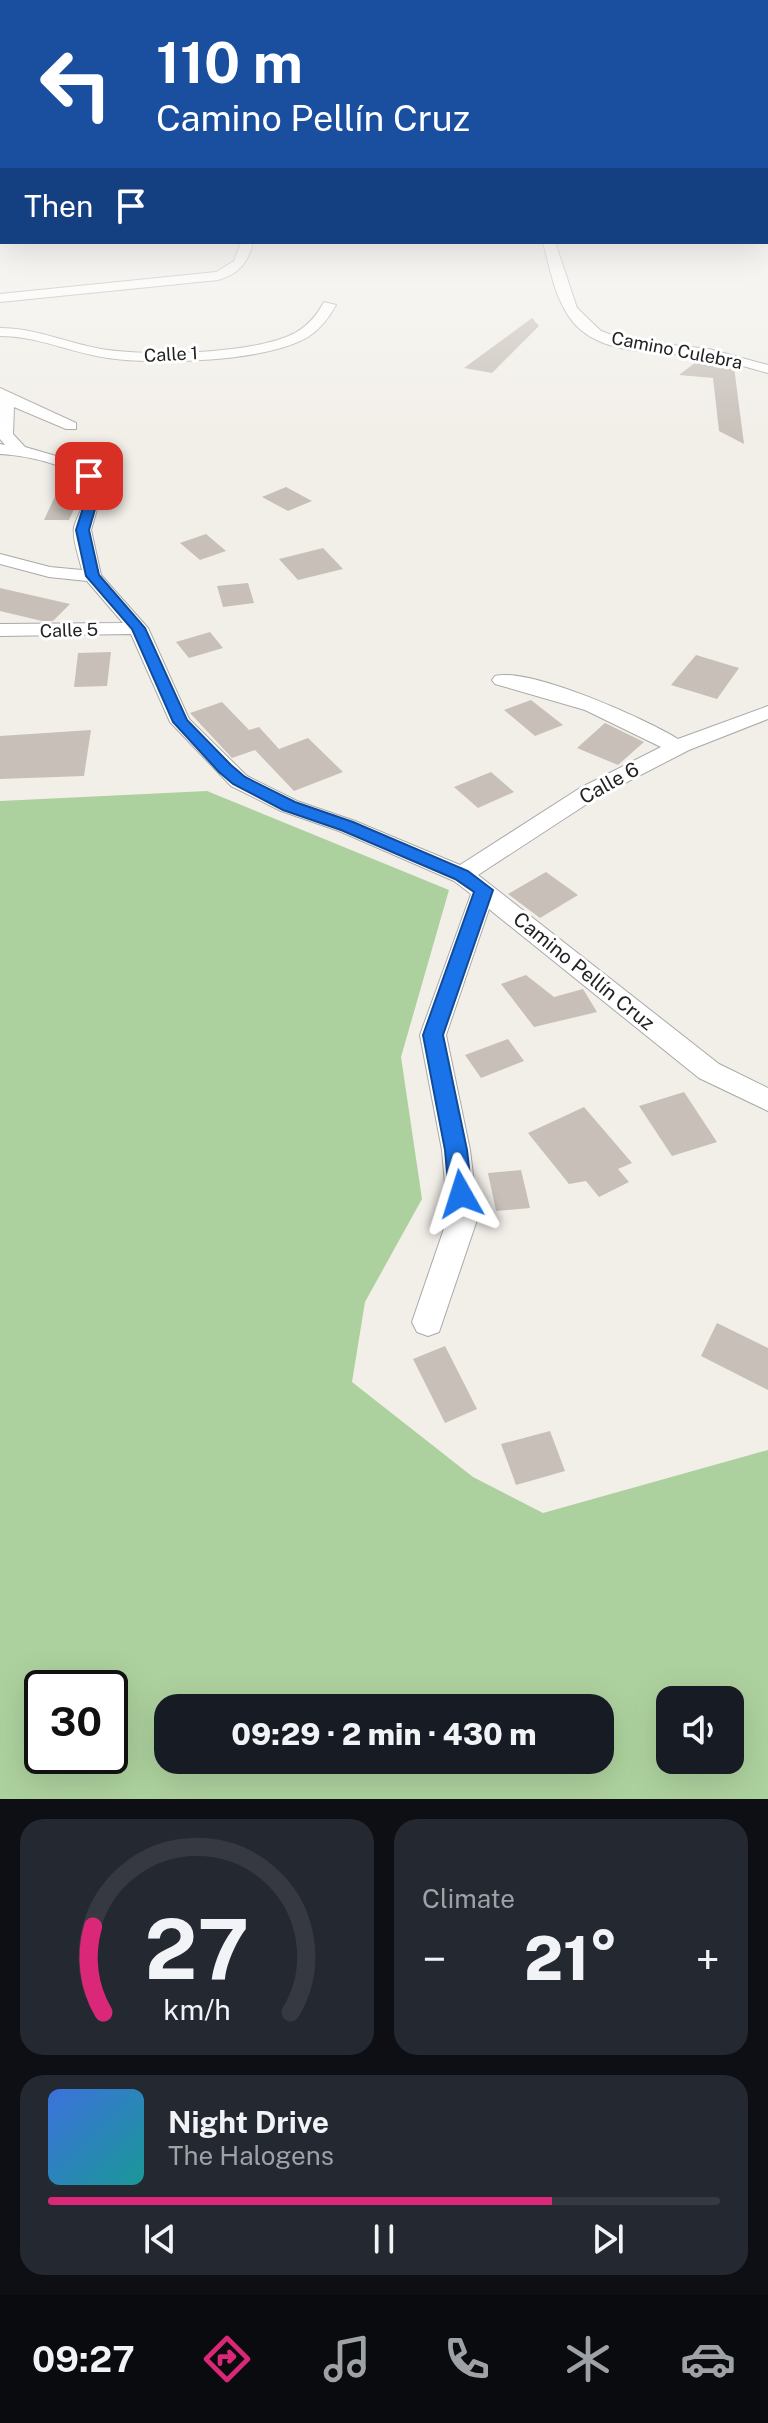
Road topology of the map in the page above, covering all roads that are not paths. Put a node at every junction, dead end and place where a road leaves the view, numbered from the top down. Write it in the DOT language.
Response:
graph roads {
  1 [pos="218,276"];
  2 [pos="559,276"];
  3 [pos="0,298"];
  4 [pos="329,305"];
  5 [pos="0,332"];
  6 [pos="768,369"];
  7 [pos="4,395"];
  8 [pos="71,426"];
  9 [pos="9,450"];
  10 [pos="0,559"];
  11 [pos="92,576"];
  12 [pos="138,628"];
  13 [pos="0,630"];
  14 [pos="502,680"];
  15 [pos="768,712"];
  16 [pos="676,747"];
  17 [pos="473,883"];
  18 [pos="768,1100"];
  19 [pos="428,1322"];
  1 -- 3 [label="street"];
  2 -- 6 [label="street, Camino Culebra"];
  4 -- 5 [label="street, Calle 1"];
  7 -- 8 [label="street"];
  7 -- 9 [label="street, Camino Pellín Cruz"];
  9 -- 11 [label="street, Camino Pellín Cruz"];
  10 -- 11 [label="street"];
  11 -- 12 [label="street, Camino Pellín Cruz"];
  12 -- 13 [label="street, Calle 5"];
  12 -- 17 [label="street, Camino Pellín Cruz"];
  14 -- 16 [label="street"];
  15 -- 16 [label="street, Calle 6"];
  16 -- 17 [label="street, Calle 6"];
  17 -- 18 [label="street, Camino Pellín Cruz"];
  17 -- 19 [label="street"];
}
